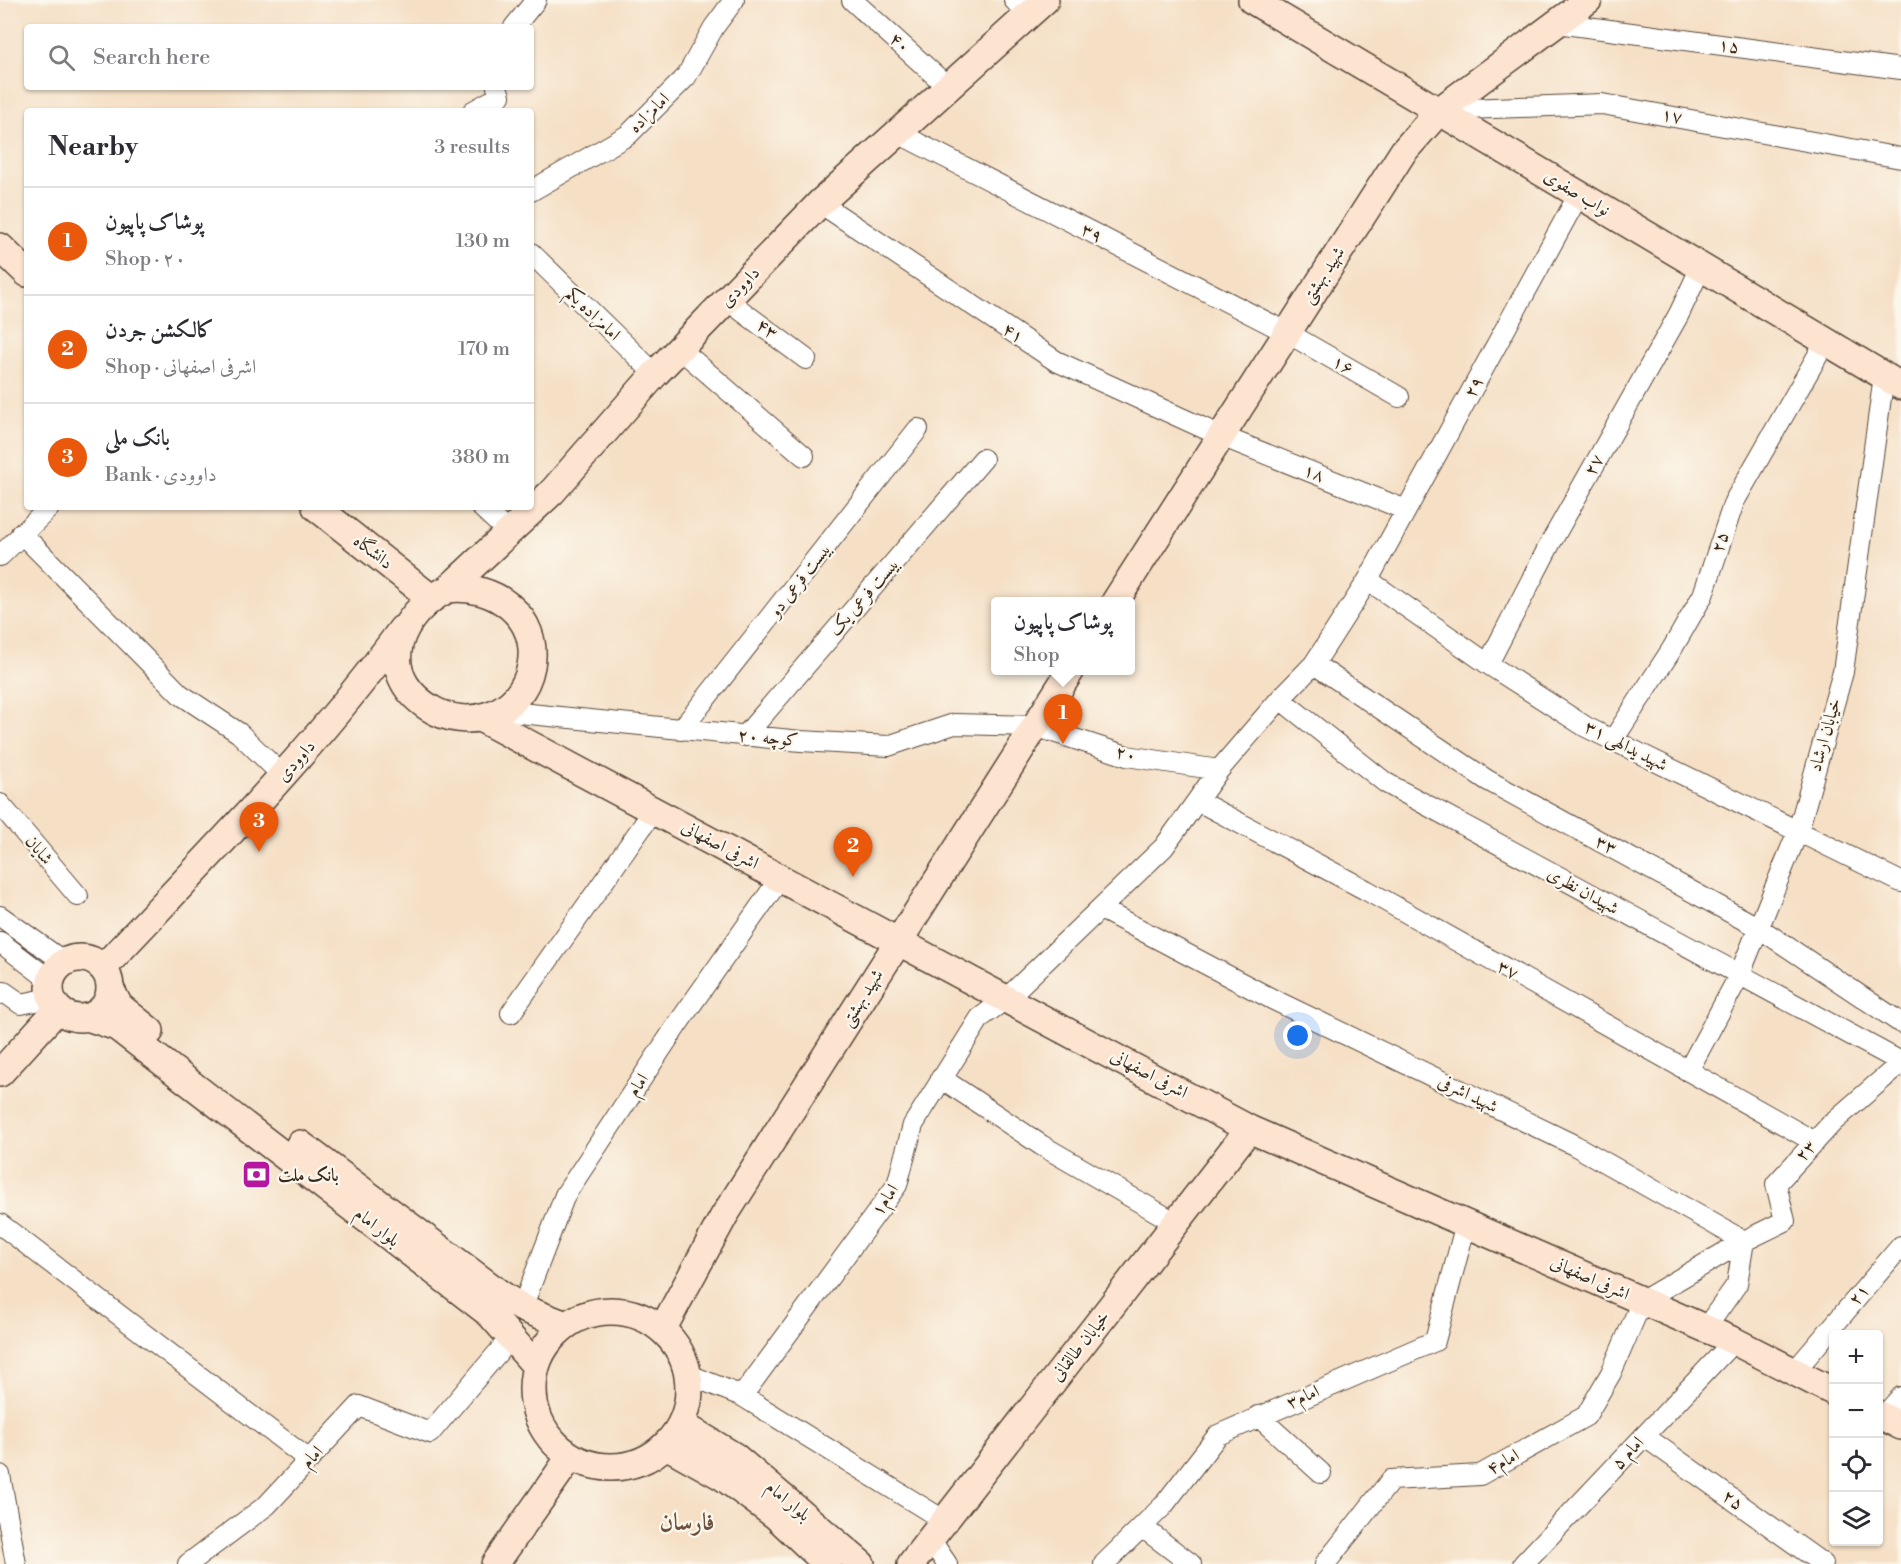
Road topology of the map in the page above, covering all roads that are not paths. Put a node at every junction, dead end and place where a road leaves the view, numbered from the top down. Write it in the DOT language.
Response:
graph roads {
  1 [pos="536,0"];
  2 [pos="734,0"];
  3 [pos="852,0"];
  4 [pos="1588,0"];
  5 [pos="1264,2"];
  6 [pos="1029,5"];
  7 [pos="1557,23"];
  8 [pos="516,24"];
  9 [pos="1901,69"];
  10 [pos="948,87"];
  11 [pos="498,90"];
  12 [pos="478,108"];
  13 [pos="1440,110"];
  14 [pos="898,133"];
  15 [pos="1901,158"];
  16 [pos="534,189"];
  17 [pos="1579,194"];
  18 [pos="820,203"];
  19 [pos="0,247"];
  20 [pos="534,256"];
  21 [pos="1701,267"];
  22 [pos="24,270"];
  23 [pos="727,300"];
  24 [pos="1286,332"];
  25 [pos="1826,341"];
  26 [pos="680,349"];
  27 [pos="806,359"];
  28 [pos="655,374"];
  29 [pos="1893,381"];
  30 [pos="1400,397"];
  31 [pos="918,429"];
  32 [pos="1221,436"];
  33 [pos="804,456"];
  34 [pos="984,459"];
  35 [pos="534,509"];
  36 [pos="47,510"];
  37 [pos="320,510"];
  38 [pos="484,510"];
  39 [pos="533,510"];
  40 [pos="1406,510"];
  41 [pos="21,533"];
  42 [pos="509,533"];
  43 [pos="0,556"];
  44 [pos="1368,580"];
  45 [pos="440,593"];
  46 [pos="1118,597"];
  47 [pos="405,624"];
  48 [pos="1314,664"];
  49 [pos="1488,664"];
  50 [pos="1068,675"];
  51 [pos="1280,699"];
  52 [pos="491,715"];
  53 [pos="1035,726"];
  54 [pos="681,730"];
  55 [pos="745,736"];
  56 [pos="1612,740"];
  57 [pos="1219,770"];
  58 [pos="283,776"];
  59 [pos="1198,801"];
  60 [pos="0,804"];
  61 [pos="654,810"];
  62 [pos="1798,831"];
  63 [pos="781,877"];
  64 [pos="1901,882"];
  65 [pos="78,896"];
  66 [pos="1101,909"];
  67 [pos="0,916"];
  68 [pos="1759,928"];
  69 [pos="899,940"];
  70 [pos="0,942"];
  71 [pos="1739,976"];
  72 [pos="107,979"];
  73 [pos="56,987"];
  74 [pos="0,994"];
  75 [pos="1007,998"];
  76 [pos="512,1013"];
  77 [pos="90,1018"];
  78 [pos="1901,1023"];
  79 [pos="1901,1062"];
  80 [pos="1688,1071"];
  81 [pos="0,1073"];
  82 [pos="941,1078"];
  83 [pos="1249,1129"];
  84 [pos="1815,1142"];
  85 [pos="1176,1223"];
  86 [pos="0,1224"];
  87 [pos="1466,1224"];
  88 [pos="1744,1241"];
  89 [pos="1901,1246"];
  90 [pos="1642,1301"];
  91 [pos="522,1308"];
  92 [pos="566,1325"];
  93 [pos="1705,1329"];
  94 [pos="662,1330"];
  95 [pos="512,1336"];
  96 [pos="1734,1341"];
  97 [pos="536,1366"];
  98 [pos="1794,1372"];
  99 [pos="687,1374"];
  100 [pos="1829,1390"];
  101 [pos="742,1396"];
  102 [pos="1901,1397"];
  103 [pos="1258,1416"];
  104 [pos="1888,1419"];
  105 [pos="673,1434"];
  106 [pos="1644,1436"];
  107 [pos="571,1456"];
  108 [pos="309,1460"];
  109 [pos="1321,1473"];
  110 [pos="0,1475"];
  111 [pos="4,1520"];
  112 [pos="1142,1527"];
  113 [pos="937,1530"];
  114 [pos="16,1564"];
  115 [pos="188,1564"];
  116 [pos="495,1564"];
  117 [pos="827,1564"];
  118 [pos="861,1564"];
  119 [pos="911,1564"];
  120 [pos="947,1564"];
  121 [pos="1104,1564"];
  122 [pos="1191,1564"];
  123 [pos="1325,1564"];
  124 [pos="1523,1564"];
  125 [pos="1823,1564"];
  1 -- 8 [label="street"];
  2 -- 16 [label="street, امامزاده"];
  3 -- 10 [label="street, ۴۰"];
  4 -- 7 [label="main road, شهید بهشتی"];
  5 -- 13 [label="main road, نواب صفوی"];
  6 -- 10 [label="main road, داوودی"];
  7 -- 9 [label="street, ۱۵"];
  7 -- 13 [label="main road, شهید بهشتی"];
  10 -- 14 [label="main road, داوودی"];
  11 -- 12 [label="street"];
  13 -- 15 [label="street, ۱۷"];
  13 -- 17 [label="main road, نواب صفوی"];
  13 -- 24 [label="main road, شهید بهشتی"];
  14 -- 18 [label="main road, داوودی"];
  14 -- 24 [label="street, ۳۹"];
  17 -- 21 [label="main road, نواب صفوی"];
  17 -- 40 [label="street, ۲۹"];
  18 -- 23 [label="main road, داوودی"];
  18 -- 32 [label="street, ۴۱"];
  19 -- 22 [label="main road"];
  20 -- 28 [label="street, امامزاده یکم"];
  21 -- 25 [label="main road, نواب صفوی"];
  21 -- 49 [label="street, ۲۷"];
  23 -- 26 [label="main road, داوودی"];
  23 -- 27 [label="street, ۴۳"];
  24 -- 30 [label="street, ۱۶"];
  24 -- 32 [label="main road, شهید بهشتی"];
  25 -- 29 [label="main road, نواب صفوی"];
  25 -- 56 [label="street, ۲۵"];
  26 -- 28 [label="main road, داوودی"];
  26 -- 33 [label="street"];
  28 -- 35 [label="main road, داوودی"];
  29 -- 62 [label="street, خیابان ارشاد"];
  31 -- 54 [label="street, بیست فرعی دو"];
  32 -- 40 [label="street, ۱۸"];
  32 -- 46 [label="main road, شهید بهشتی"];
  34 -- 55 [label="street, بیست فرعی یک"];
  36 -- 41 [label="street"];
  37 -- 45 [label="main road, دانشگاه"];
  38 -- 42 [label="street"];
  39 -- 42 [label="main road, داوودی"];
  40 -- 44 [label="street, ۲۹"];
  41 -- 43 [label="street"];
  41 -- 58 [label="street"];
  42 -- 45 [label="main road, داوودی"];
  44 -- 48 [label="street, ۲۹"];
  44 -- 49 [label="street, ۳۱ شهید یدالهی"];
  45 -- 47 [label="main road"];
  45 -- 52 [label="main road"];
  47 -- 52 [label="main road"];
  47 -- 58 [label="main road, داوودی"];
  48 -- 51 [label="street, ۲۹"];
  48 -- 68 [label="street, ۳۳"];
  49 -- 56 [label="street, ۳۱ شهید یدالهی"];
  50 -- 53 [label="main road, شهید بهشتی"];
  51 -- 57 [label="street, ۲۹"];
  51 -- 71 [label="street, شهیدان نظری"];
  52 -- 54 [label="street, کوچه ۲۰"];
  52 -- 61 [label="main road, اشرفی اصفهانی"];
  53 -- 55 [label="street, کوچه ۲۰"];
  53 -- 57 [label="street, ۲۰"];
  53 -- 69 [label="main road, شهید بهشتی"];
  54 -- 55 [label="street, کوچه ۲۰"];
  56 -- 62 [label="street, ۳۱ شهید یدالهی"];
  57 -- 59 [label="street, ۲۹"];
  58 -- 72 [label="main road, داوودی"];
  59 -- 66 [label="street, امام۱"];
  59 -- 80 [label="street, ۳۷"];
  60 -- 65 [label="street, شایان"];
  61 -- 63 [label="main road, اشرفی اصفهانی"];
  61 -- 76 [label="street"];
  62 -- 64 [label="street, ۳۱ شهید یدالهی"];
  62 -- 68 [label="street, خیابان ارشاد"];
  63 -- 69 [label="main road, اشرفی اصفهانی"];
  63 -- 91 [label="street, امام"];
  66 -- 75 [label="street, امام۱"];
  66 -- 88 [label="street, شهید اشرفی"];
  67 -- 73 [label="street"];
  68 -- 71 [label="street, خیابان ارشاد"];
  68 -- 78 [label="street, ۳۳"];
  69 -- 75 [label="main road, اشرفی اصفهانی"];
  69 -- 94 [label="main road, شهید بهشتی"];
  70 -- 73 [label="street"];
  71 -- 79 [label="street, شهیدان نظری"];
  71 -- 80 [label="street, خیابان ارشاد"];
  72 -- 73 [label="main road"];
  72 -- 77 [label="main road"];
  72 -- 91 [label="main road, بلوار امام"];
  73 -- 74 [label="street"];
  73 -- 77 [label="main road"];
  73 -- 81 [label="main road"];
  75 -- 82 [label="street, امام۱"];
  75 -- 83 [label="main road, اشرفی اصفهانی"];
  77 -- 95 [label="main road, بلوار امام"];
  79 -- 84 [label="street, ۲۳"];
  80 -- 84 [label="street, ۳۷"];
  82 -- 85 [label="street"];
  82 -- 101 [label="street, امام۱"];
  83 -- 85 [label="main road, خیابان طالقانی"];
  83 -- 87 [label="main road, اشرفی اصفهانی"];
  84 -- 88 [label="street, ۲۳"];
  85 -- 113 [label="main road, خیابان طالقانی"];
  86 -- 108 [label="street"];
  87 -- 90 [label="main road, اشرفی اصفهانی"];
  87 -- 103 [label="street, امام۳"];
  88 -- 90 [label="street"];
  88 -- 93 [label="street"];
  89 -- 98 [label="street, ۲۱"];
  90 -- 93 [label="main road, اشرفی اصفهانی"];
  90 -- 123 [label="street, امام۴"];
  91 -- 92 [label="main road, بلوار امام"];
  92 -- 94 [label="main road"];
  92 -- 97 [label="main road"];
  93 -- 96 [label="main road, اشرفی اصفهانی"];
  94 -- 99 [label="main road"];
  95 -- 97 [label="main road, بلوار امام"];
  95 -- 108 [label="street, امام"];
  96 -- 98 [label="main road, اشرفی اصفهانی"];
  96 -- 106 [label="street, امام ۵"];
  97 -- 107 [label="main road"];
  98 -- 100 [label="main road, اشرفی اصفهانی"];
  99 -- 101 [label="street"];
  99 -- 105 [label="main road"];
  101 -- 113 [label="street"];
  102 -- 104 [label="street"];
  103 -- 109 [label="street"];
  103 -- 112 [label="street, امام۳"];
  105 -- 107 [label="main road"];
  105 -- 117 [label="main road, بلوار امام"];
  105 -- 118 [label="main road, بلوار امام"];
  106 -- 124 [label="street, امام ۵"];
  106 -- 125 [label="street, ۲۵"];
  107 -- 116 [label="main road"];
  108 -- 115 [label="street, امام"];
  110 -- 111 [label="street"];
  111 -- 114 [label="street"];
  112 -- 121 [label="street, امام۳"];
  112 -- 122 [label="street"];
  113 -- 119 [label="main road, خیابان طالقانی"];
  113 -- 120 [label="street"];
}
